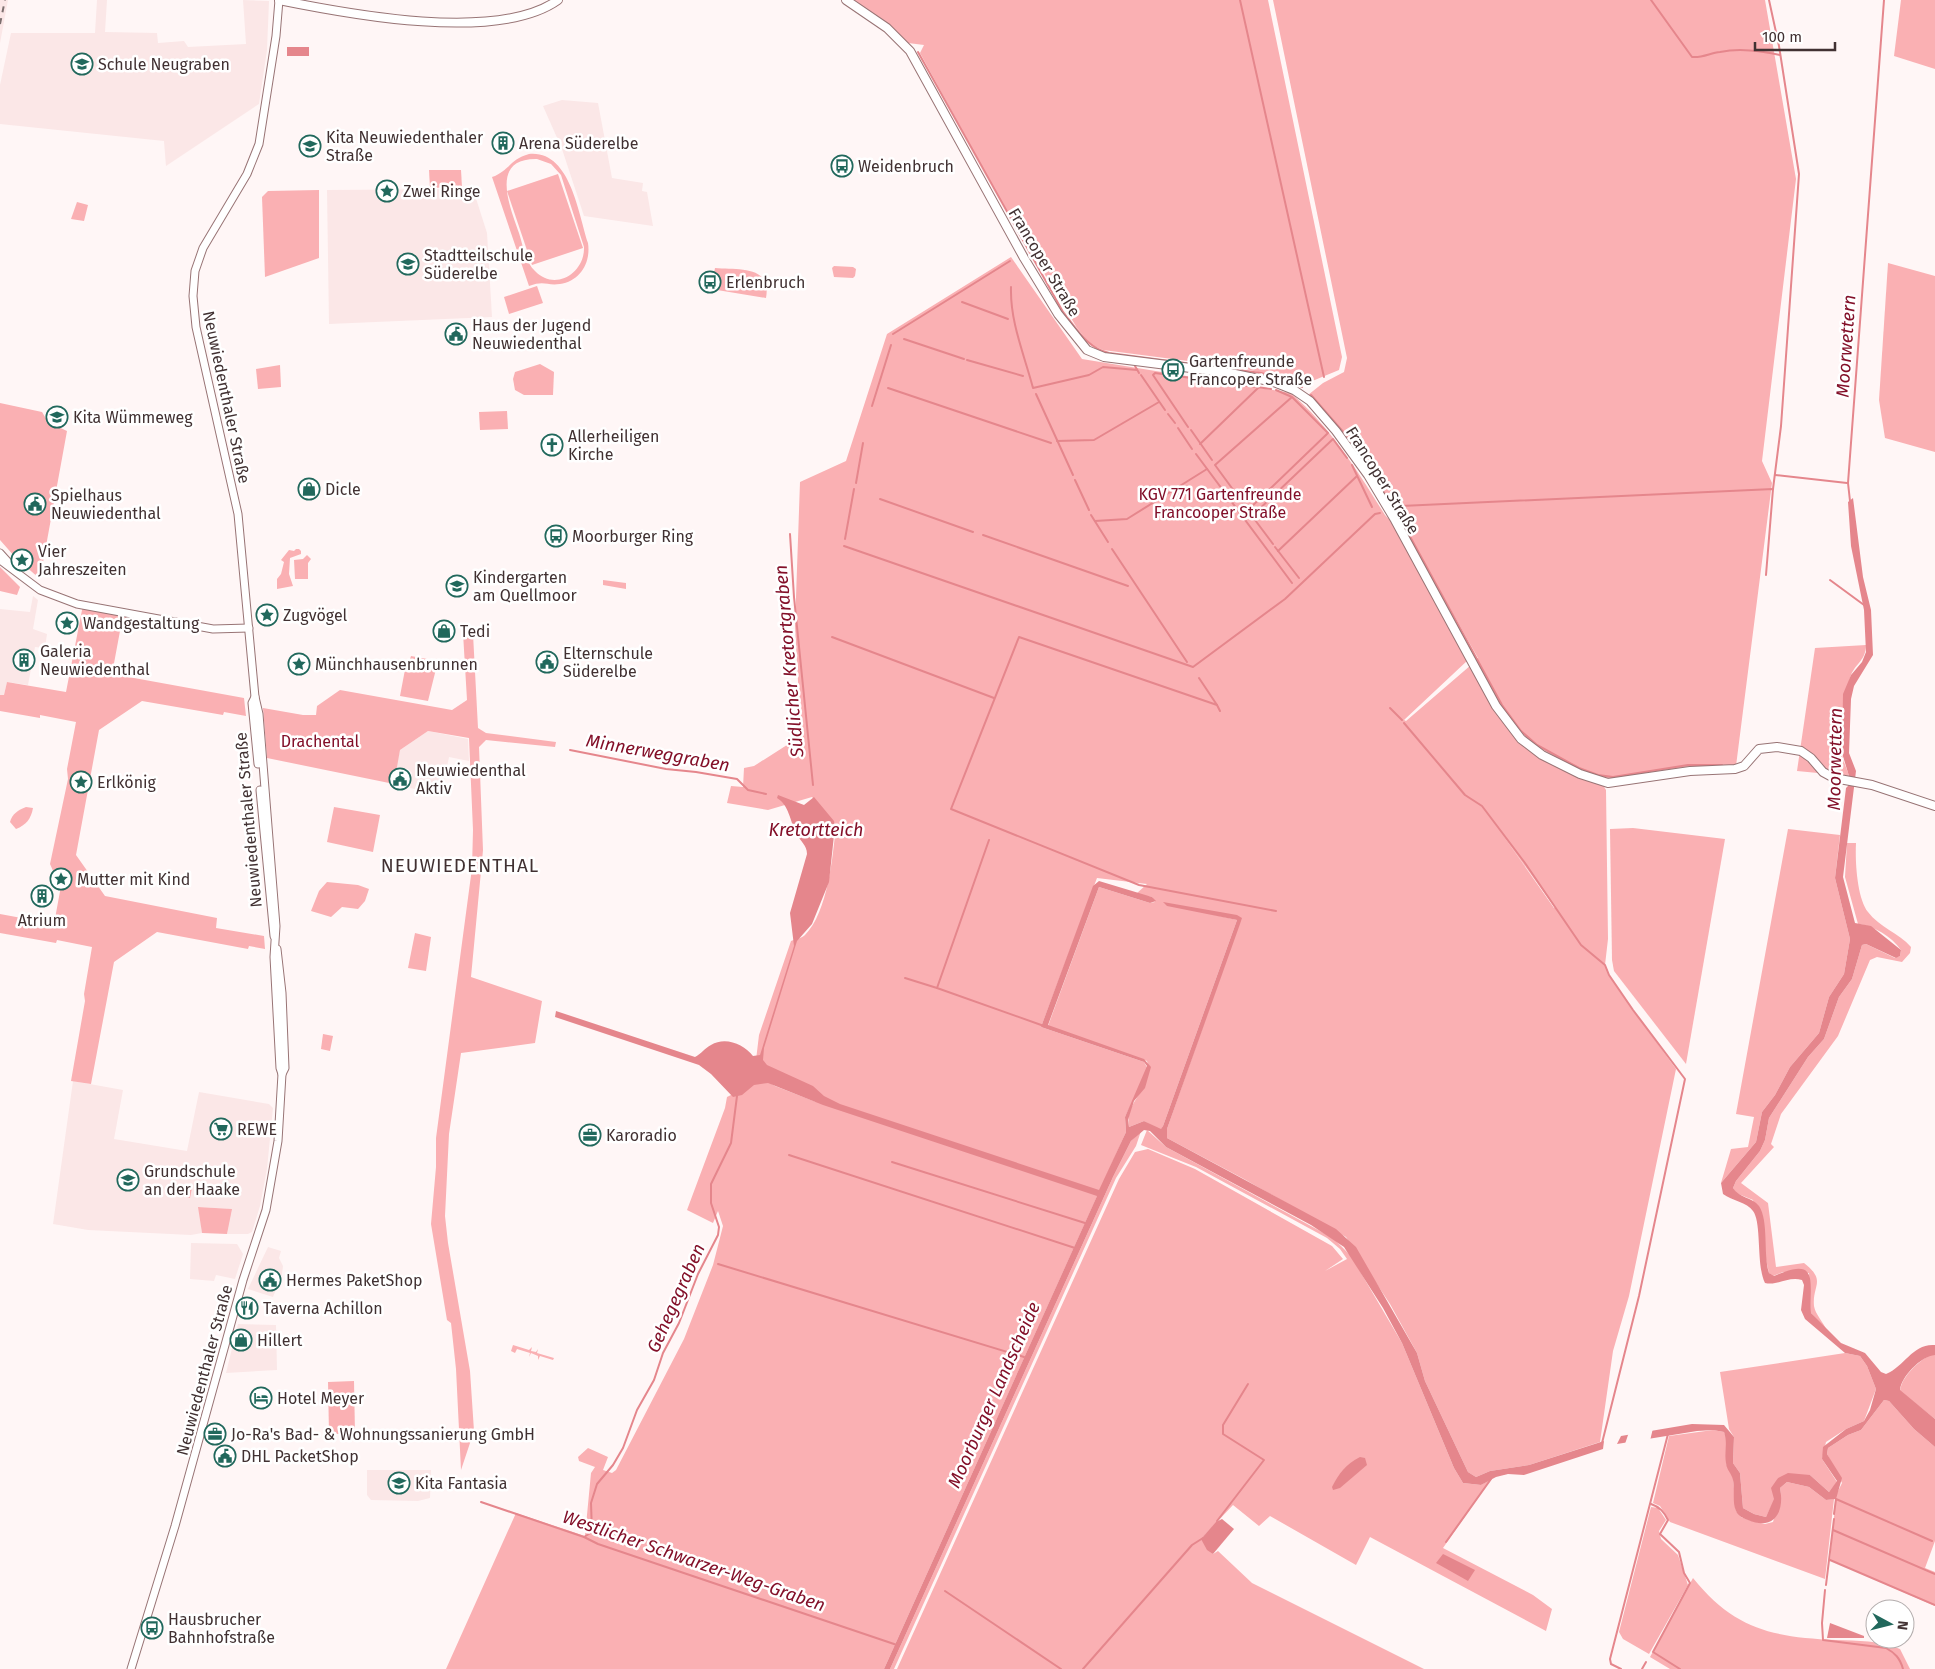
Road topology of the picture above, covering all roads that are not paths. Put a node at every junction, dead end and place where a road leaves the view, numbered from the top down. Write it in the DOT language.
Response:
graph roads {
  1 [pos="279,0"];
  2 [pos="558,0"];
  3 [pos="846,0"];
  4 [pos="0,553"];
  5 [pos="0,560"];
  6 [pos="11,568"];
  7 [pos="249,628"];
  8 [pos="1935,806"];
  9 [pos="131,1669"];
  1 -- 2 [label="main road"];
  1 -- 7 [label="street, Neuwiedenthaler Straße"];
  3 -- 8 [label="main road, Francoper Straße"];
  4 -- 6 [label="street"];
  5 -- 6 [label="street"];
  6 -- 7 [label="street"];
  7 -- 9 [label="street, Neuwiedenthaler Straße"];
}
